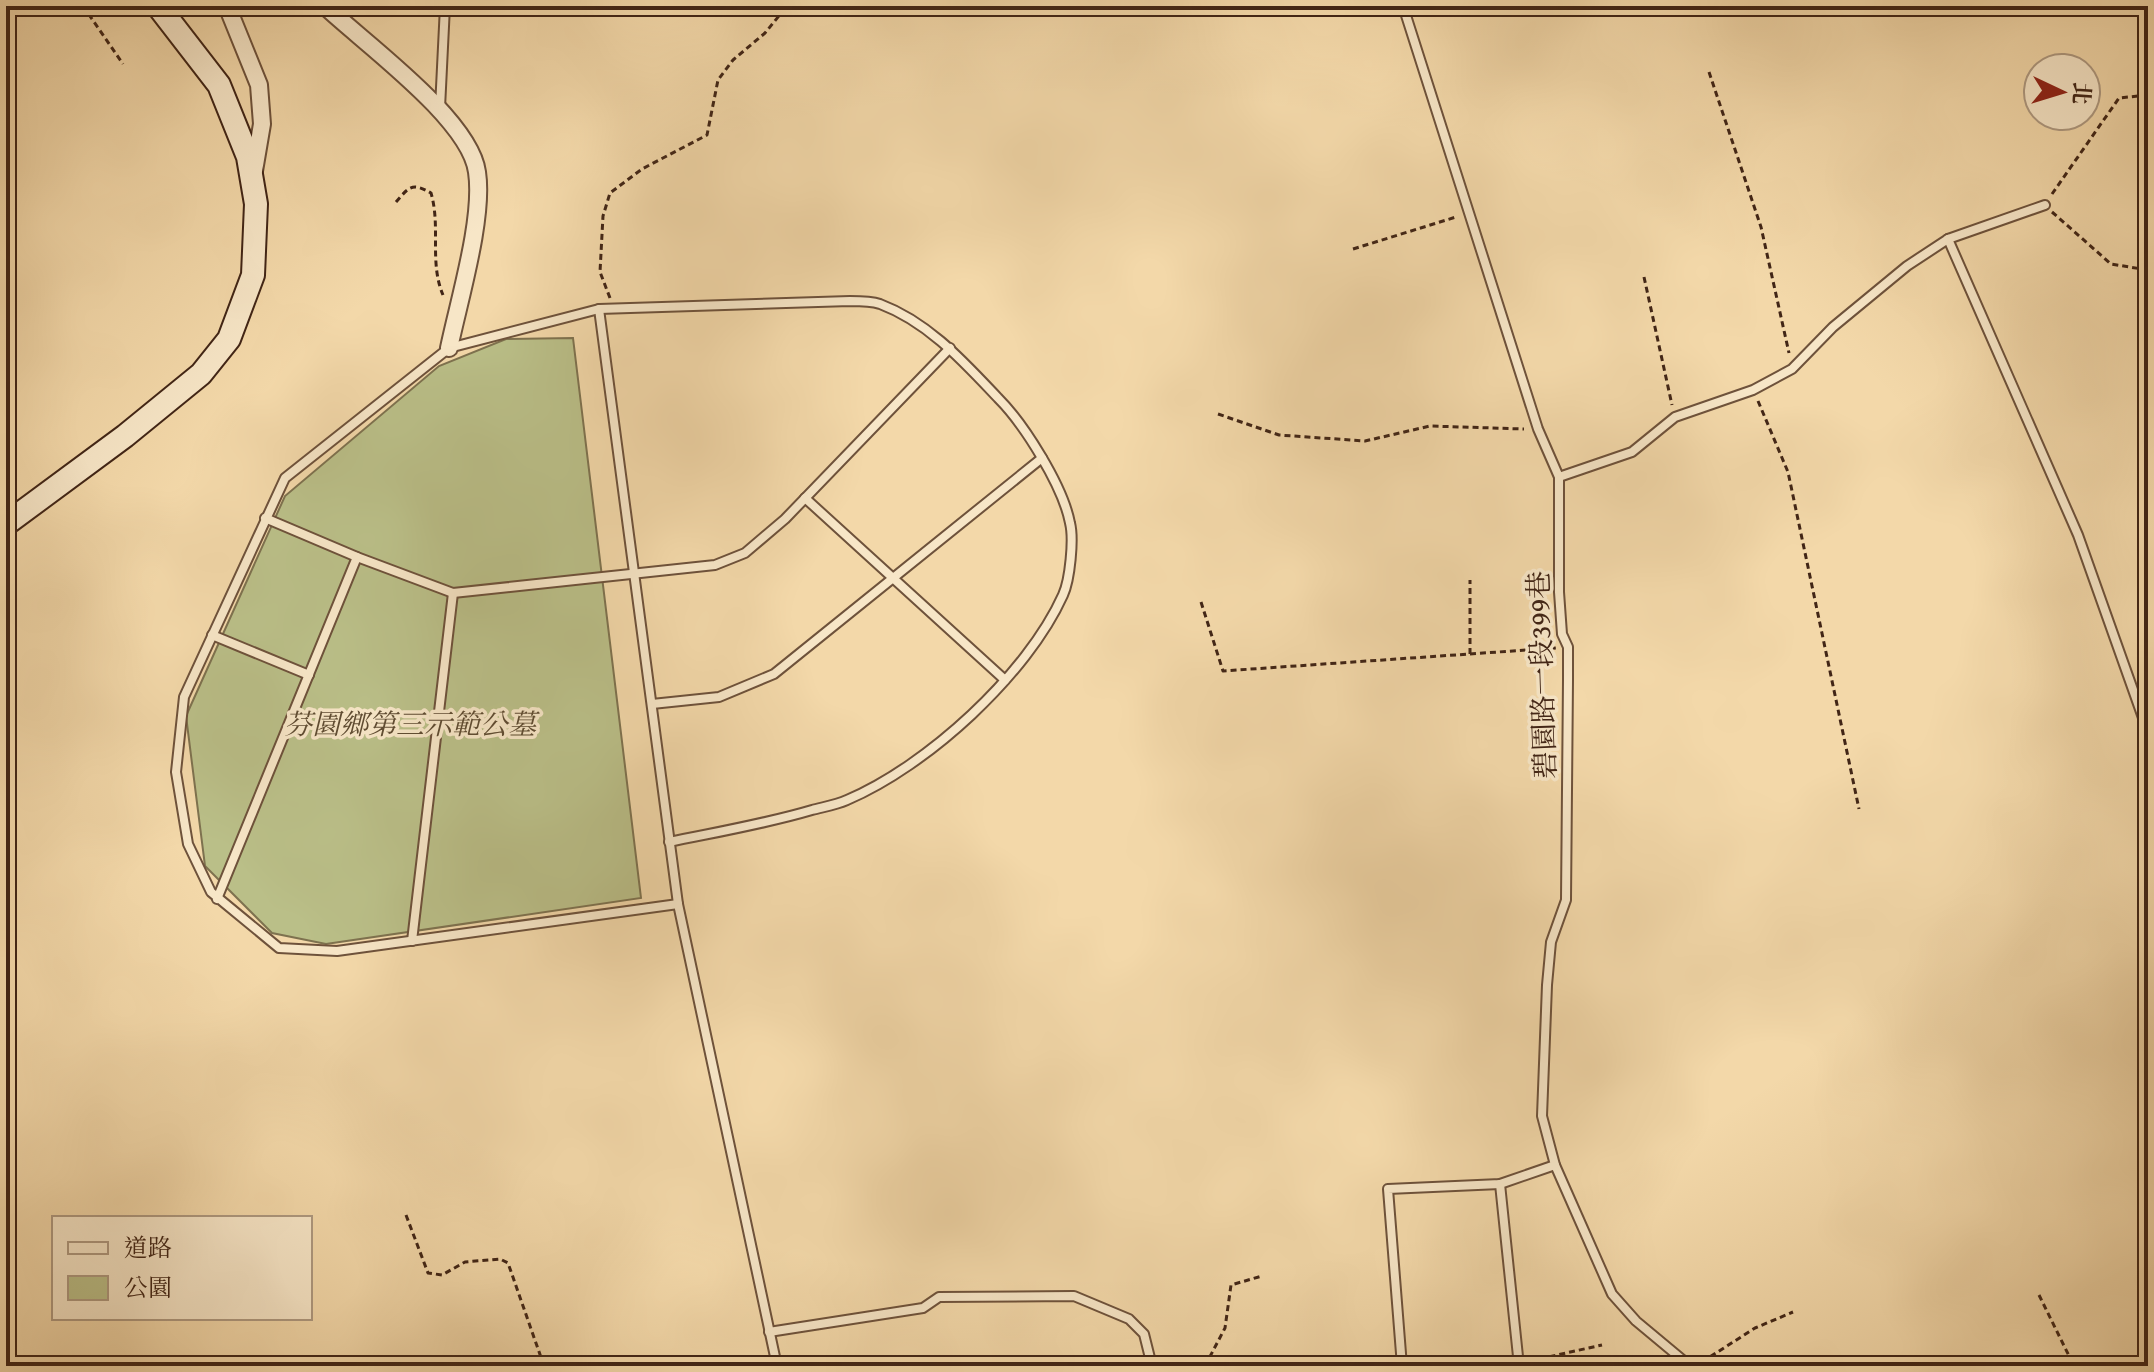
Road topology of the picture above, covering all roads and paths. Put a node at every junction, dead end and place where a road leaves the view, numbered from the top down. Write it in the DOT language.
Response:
graph roads {
  1 [pos="83,6"];
  2 [pos="158,6"];
  3 [pos="227,6"];
  4 [pos="325,6"];
  5 [pos="445,6"];
  6 [pos="787,6"];
  7 [pos="843,6"];
  8 [pos="902,6"];
  9 [pos="1403,6"];
  10 [pos="123,64"];
  11 [pos="1709,72"];
  12 [pos="2148,95"];
  13 [pos="440,108"];
  14 [pos="252,180"];
  15 [pos="396,202"];
  16 [pos="2045,205"];
  17 [pos="1470,213"];
  18 [pos="1948,239"];
  19 [pos="1353,249"];
  20 [pos="2148,270"];
  21 [pos="1644,277"];
  22 [pos="612,308"];
  23 [pos="599,309"];
  24 [pos="455,321"];
  25 [pos="449,348"];
  26 [pos="950,348"];
  27 [pos="1792,369"];
  28 [pos="1753,390"];
  29 [pos="1218,414"];
  30 [pos="1675,417"];
  31 [pos="1538,429"];
  32 [pos="1042,458"];
  33 [pos="1559,477"];
  34 [pos="805,498"];
  35 [pos="265,518"];
  36 [pos="6,524"];
  37 [pos="357,557"];
  38 [pos="635,575"];
  39 [pos="892,578"];
  40 [pos="1470,580"];
  41 [pos="453,593"];
  42 [pos="1201,602"];
  43 [pos="212,635"];
  44 [pos="1568,647"];
  45 [pos="1470,654"];
  46 [pos="309,675"];
  47 [pos="1005,680"];
  48 [pos="652,704"];
  49 [pos="2148,732"];
  50 [pos="1859,809"];
  51 [pos="669,842"];
  52 [pos="217,899"];
  53 [pos="678,904"];
  54 [pos="412,941"];
  55 [pos="1555,1165"];
  56 [pos="1500,1184"];
  57 [pos="406,1215"];
  58 [pos="1262,1276"];
  59 [pos="2039,1295"];
  60 [pos="1793,1312"];
  61 [pos="769,1332"];
  62 [pos="1602,1345"];
  63 [pos="6,1359"];
  64 [pos="1519,1365"];
  65 [pos="8,1366"];
  66 [pos="544,1366"];
  67 [pos="777,1366"];
  68 [pos="1152,1366"];
  69 [pos="1205,1366"];
  70 [pos="1402,1366"];
  71 [pos="1690,1366"];
  72 [pos="1696,1366"];
  73 [pos="2074,1366"];
  1 -- 10 [label="path"];
  2 -- 14 [label="main road"];
  3 -- 14 [label="street"];
  4 -- 13 [label="street"];
  5 -- 13 [label="lane"];
  6 -- 22 [label="path"];
  7 -- 8 [label="path"];
  9 -- 17 [label="lane, 碧園路一段399巷"];
  11 -- 27 [label="path"];
  12 -- 16 [label="path"];
  13 -- 24 [label="street"];
  14 -- 36 [label="main road"];
  15 -- 24 [label="path"];
  16 -- 18 [label="lane"];
  16 -- 20 [label="path"];
  17 -- 19 [label="path"];
  17 -- 31 [label="lane, 碧園路一段399巷"];
  18 -- 27 [label="lane"];
  18 -- 49 [label="lane"];
  21 -- 30 [label="path"];
  22 -- 23 [label="lane"];
  22 -- 26 [label="lane"];
  23 -- 25 [label="lane"];
  23 -- 38 [label="lane"];
  24 -- 25 [label="street"];
  25 -- 35 [label="lane"];
  26 -- 32 [label="lane"];
  26 -- 34 [label="lane"];
  27 -- 28 [label="lane"];
  28 -- 30 [label="lane"];
  28 -- 50 [label="path"];
  29 -- 31 [label="path"];
  30 -- 33 [label="lane"];
  31 -- 33 [label="lane, 碧園路一段399巷"];
  32 -- 39 [label="lane"];
  32 -- 47 [label="lane"];
  33 -- 44 [label="lane, 碧園路一段399巷"];
  34 -- 38 [label="lane"];
  34 -- 39 [label="lane"];
  35 -- 37 [label="lane"];
  35 -- 43 [label="lane"];
  37 -- 41 [label="lane"];
  37 -- 46 [label="lane"];
  38 -- 41 [label="lane"];
  38 -- 48 [label="lane"];
  39 -- 47 [label="lane"];
  39 -- 48 [label="lane"];
  40 -- 45 [label="path"];
  41 -- 54 [label="lane"];
  42 -- 45 [label="path"];
  43 -- 46 [label="lane"];
  43 -- 52 [label="lane"];
  44 -- 45 [label="path"];
  44 -- 55 [label="lane, 碧園路一段399巷"];
  46 -- 52 [label="lane"];
  47 -- 51 [label="lane"];
  48 -- 51 [label="lane"];
  51 -- 53 [label="lane"];
  52 -- 54 [label="lane"];
  53 -- 54 [label="lane"];
  53 -- 61 [label="lane"];
  55 -- 56 [label="lane"];
  55 -- 71 [label="lane, 碧園路一段399巷"];
  56 -- 64 [label="lane"];
  56 -- 70 [label="lane"];
  57 -- 66 [label="path"];
  58 -- 69 [label="path"];
  59 -- 73 [label="path"];
  60 -- 72 [label="path"];
  61 -- 67 [label="lane"];
  61 -- 68 [label="lane"];
  62 -- 64 [label="path"];
  63 -- 65 [label="path"];
}
